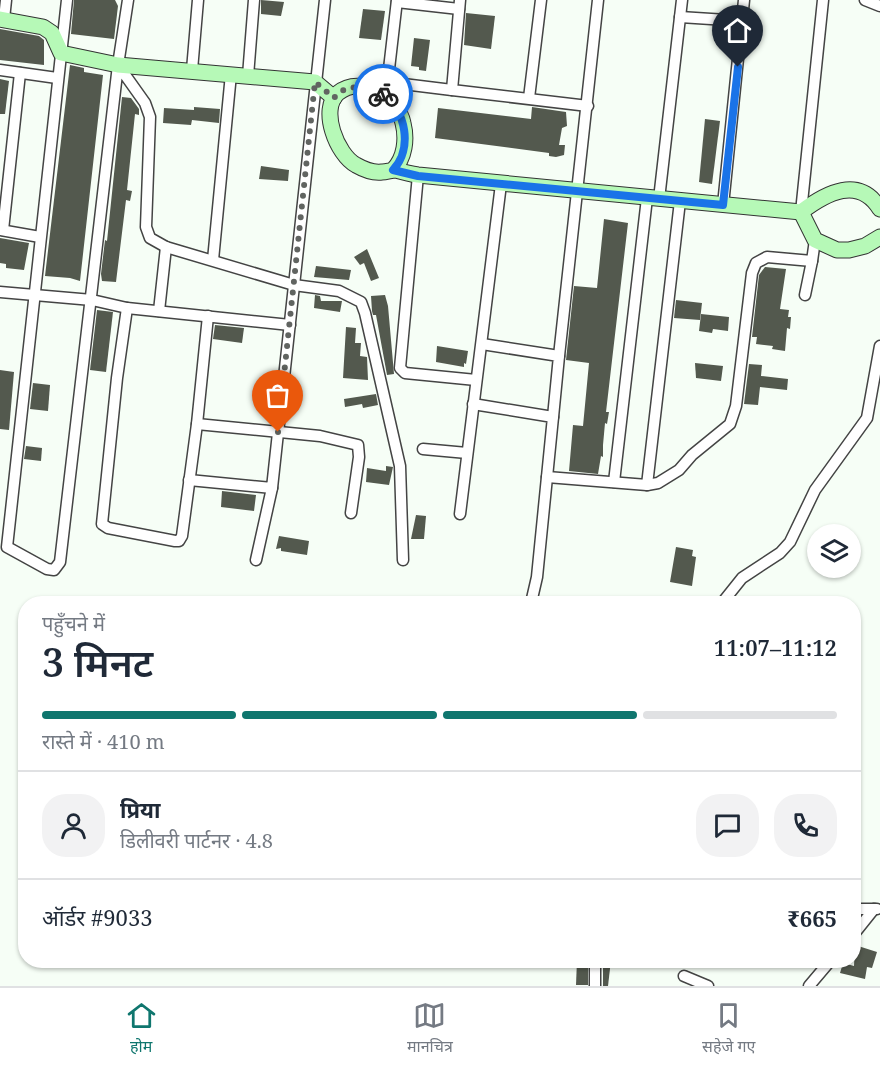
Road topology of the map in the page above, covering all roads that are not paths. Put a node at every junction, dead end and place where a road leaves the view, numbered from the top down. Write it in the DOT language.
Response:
graph roads {
  1 [pos="6,0"];
  2 [pos="67,0"];
  3 [pos="128,0"];
  4 [pos="198,0"];
  5 [pos="254,0"];
  6 [pos="325,0"];
  7 [pos="541,0"];
  8 [pos="598,0"];
  9 [pos="682,0"];
  10 [pos="744,0"];
  11 [pos="823,0"];
  12 [pos="865,0"];
  13 [pos="397,1"];
  14 [pos="460,5"];
  15 [pos="880,6"];
  16 [pos="680,17"];
  17 [pos="2,19"];
  18 [pos="742,21"];
  19 [pos="61,53"];
  20 [pos="118,65"];
  21 [pos="0,70"];
  22 [pos="192,70"];
  23 [pos="20,73"];
  24 [pos="231,74"];
  25 [pos="248,76"];
  26 [pos="57,78"];
  27 [pos="315,82"];
  28 [pos="387,88"];
  29 [pos="452,90"];
  30 [pos="334,98"];
  31 [pos="529,98"];
  32 [pos="588,106"];
  33 [pos="393,170"];
  34 [pos="418,176"];
  35 [pos="501,183"];
  36 [pos="577,192"];
  37 [pos="653,198"];
  38 [pos="680,201"];
  39 [pos="723,205"];
  40 [pos="880,209"];
  41 [pos="801,212"];
  42 [pos="2,230"];
  43 [pos="40,237"];
  44 [pos="880,237"];
  45 [pos="815,240"];
  46 [pos="166,248"];
  47 [pos="213,260"];
  48 [pos="812,261"];
  49 [pos="294,285"];
  50 [pos="0,292"];
  51 [pos="33,296"];
  52 [pos="806,296"];
  53 [pos="92,300"];
  54 [pos="127,308"];
  55 [pos="159,311"];
  56 [pos="208,316"];
  57 [pos="290,325"];
  58 [pos="482,344"];
  59 [pos="880,345"];
  60 [pos="559,356"];
  61 [pos="476,380"];
  62 [pos="473,404"];
  63 [pos="553,417"];
  64 [pos="197,424"];
  65 [pos="278,432"];
  66 [pos="423,449"];
  67 [pos="467,453"];
  68 [pos="547,477"];
  69 [pos="189,480"];
  70 [pos="614,482"];
  71 [pos="647,485"];
  72 [pos="272,488"];
  73 [pos="351,513"];
  74 [pos="460,514"];
  75 [pos="256,560"];
  76 [pos="403,560"];
  77 [pos="533,596"];
  78 [pos="728,596"];
  79 [pos="877,908"];
  80 [pos="861,909"];
  81 [pos="861,926"];
  82 [pos="595,968"];
  83 [pos="824,968"];
  84 [pos="684,976"];
  85 [pos="595,986"];
  86 [pos="708,986"];
  87 [pos="809,986"];
  1 -- 17 [label="street"];
  2 -- 19 [label="street"];
  3 -- 20 [label="street"];
  4 -- 22 [label="street"];
  5 -- 25 [label="street"];
  6 -- 27 [label="street"];
  7 -- 31 [label="street"];
  8 -- 32 [label="street"];
  9 -- 16 [label="street"];
  10 -- 18 [label="street"];
  11 -- 41 [label="street"];
  12 -- 15 [label="street"];
  13 -- 14 [label="street"];
  13 -- 28 [label="street"];
  14 -- 29 [label="street"];
  16 -- 18 [label="street"];
  16 -- 37 [label="street"];
  17 -- 19 [label="street"];
  18 -- 39 [label="street"];
  19 -- 20 [label="street"];
  19 -- 26 [label="street"];
  20 -- 22 [label="street"];
  20 -- 46 [label="street"];
  20 -- 53 [label="street"];
  21 -- 23 [label="street"];
  22 -- 24 [label="street"];
  23 -- 26 [label="street"];
  23 -- 42 [label="street"];
  24 -- 25 [label="street"];
  24 -- 47 [label="street"];
  25 -- 27 [label="street"];
  26 -- 43 [label="street"];
  27 -- 30 [label="street"];
  27 -- 49 [label="street"];
  28 -- 29 [label="street"];
  28 -- 30 [label="street"];
  28 -- 33 [label="street"];
  29 -- 31 [label="street"];
  30 -- 33 [label="street"];
  31 -- 32 [label="street"];
  32 -- 36 [label="street"];
  33 -- 34 [label="street"];
  34 -- 35 [label="street"];
  34 -- 61 [label="street"];
  35 -- 36 [label="street"];
  35 -- 58 [label="street"];
  36 -- 37 [label="street"];
  36 -- 60 [label="street"];
  37 -- 38 [label="street"];
  37 -- 70 [label="street"];
  38 -- 39 [label="street"];
  38 -- 71 [label="street"];
  39 -- 41 [label="street"];
  40 -- 41 [label="street"];
  41 -- 45 [label="street"];
  42 -- 43 [label="street"];
  43 -- 51 [label="street"];
  44 -- 45 [label="street"];
  45 -- 48 [label="street"];
  46 -- 47 [label="street"];
  46 -- 55 [label="street"];
  47 -- 49 [label="street"];
  48 -- 52 [label="street"];
  48 -- 71 [label="street"];
  49 -- 57 [label="street"];
  49 -- 76 [label="street"];
  50 -- 51 [label="street"];
  51 -- 53 [label="street"];
  51 -- 53 [label="street"];
  53 -- 54 [label="street"];
  54 -- 55 [label="street"];
  54 -- 69 [label="street"];
  55 -- 56 [label="street"];
  56 -- 57 [label="street"];
  56 -- 64 [label="street"];
  57 -- 65 [label="street"];
  58 -- 60 [label="street"];
  58 -- 61 [label="street"];
  59 -- 78 [label="street"];
  60 -- 63 [label="street"];
  61 -- 62 [label="street"];
  62 -- 63 [label="street"];
  62 -- 67 [label="street"];
  63 -- 68 [label="street"];
  64 -- 65 [label="street"];
  64 -- 69 [label="street"];
  65 -- 72 [label="street"];
  65 -- 73 [label="street"];
  66 -- 67 [label="street"];
  67 -- 74 [label="street"];
  68 -- 70 [label="street"];
  68 -- 77 [label="street"];
  69 -- 72 [label="street"];
  70 -- 71 [label="street"];
  72 -- 75 [label="street"];
  79 -- 80 [label="street"];
  79 -- 81 [label="street"];
  82 -- 85 [label="street"];
  83 -- 87 [label="street"];
  84 -- 86 [label="street"];
}
